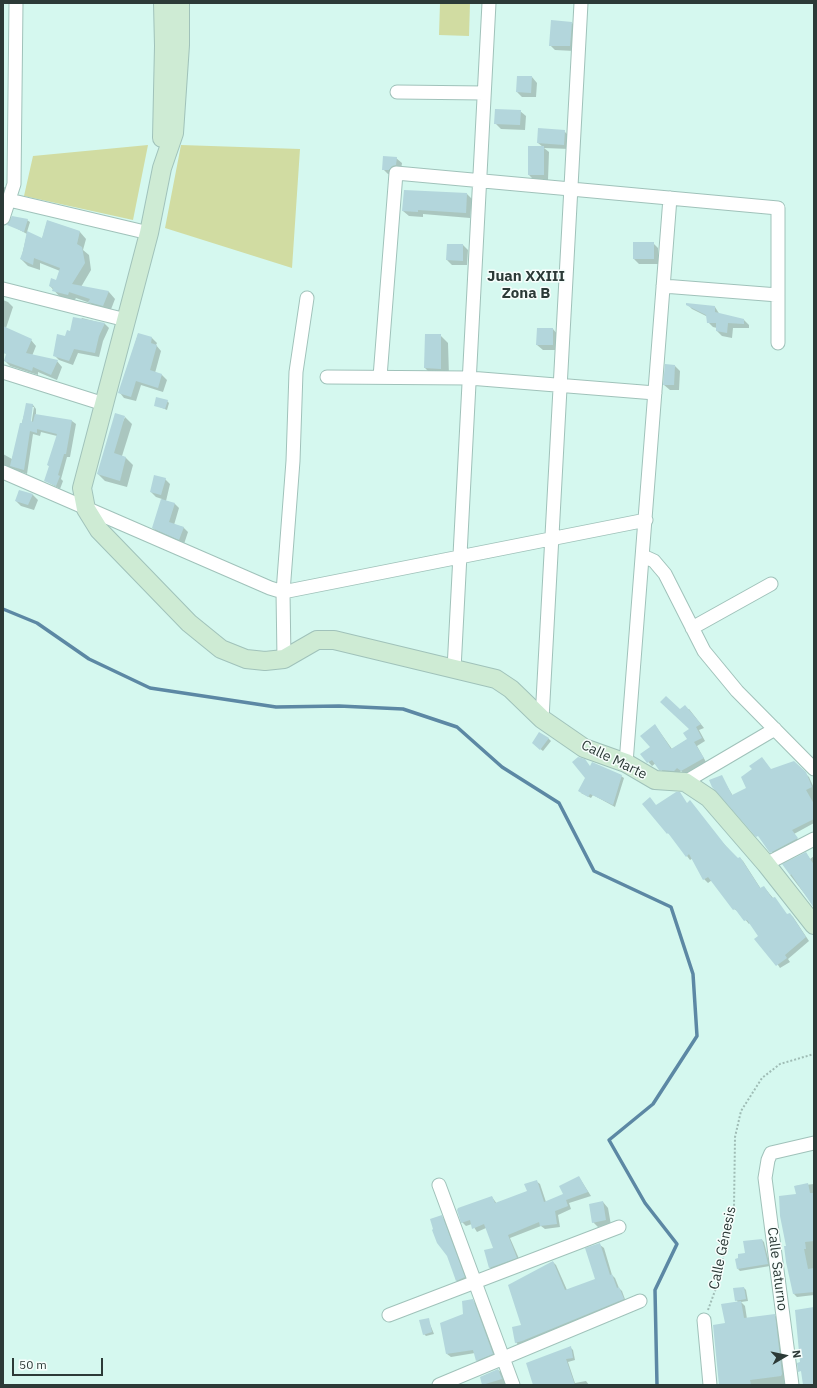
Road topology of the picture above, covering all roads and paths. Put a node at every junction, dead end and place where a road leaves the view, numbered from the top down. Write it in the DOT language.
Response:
graph roads {
  1 [pos="16,3"];
  2 [pos="163,3"];
  3 [pos="180,3"];
  4 [pos="489,3"];
  5 [pos="581,3"];
  6 [pos="397,92"];
  7 [pos="484,93"];
  8 [pos="162,168"];
  9 [pos="479,180"];
  10 [pos="8,182"];
  11 [pos="571,189"];
  12 [pos="670,198"];
  13 [pos="9,200"];
  14 [pos="3,218"];
  15 [pos="149,233"];
  16 [pos="663,286"];
  17 [pos="3,289"];
  18 [pos="778,295"];
  19 [pos="307,298"];
  20 [pos="126,320"];
  21 [pos="778,343"];
  22 [pos="3,372"];
  23 [pos="328,377"];
  24 [pos="380,377"];
  25 [pos="469,378"];
  26 [pos="560,385"];
  27 [pos="655,393"];
  28 [pos="104,404"];
  29 [pos="3,472"];
  30 [pos="86,509"];
  31 [pos="646,520"];
  32 [pos="552,539"];
  33 [pos="460,556"];
  34 [pos="643,556"];
  35 [pos="771,584"];
  36 [pos="283,592"];
  37 [pos="692,628"];
  38 [pos="284,659"];
  39 [pos="454,669"];
  40 [pos="542,719"];
  41 [pos="775,729"];
  42 [pos="626,763"];
  43 [pos="814,770"];
  44 [pos="685,782"];
  45 [pos="814,839"];
  46 [pos="766,864"];
  47 [pos="814,925"];
  48 [pos="814,1054"];
  49 [pos="814,1144"];
  50 [pos="438,1185"];
  51 [pos="619,1227"];
  52 [pos="474,1281"];
  53 [pos="640,1301"];
  54 [pos="389,1315"];
  55 [pos="704,1320"];
  56 [pos="502,1359"];
  57 [pos="439,1385"];
  58 [pos="513,1385"];
  59 [pos="710,1385"];
  60 [pos="792,1385"];
  1 -- 10 [label="street"];
  2 -- 8 [label="street"];
  3 -- 8 [label="street"];
  4 -- 7 [label="street"];
  5 -- 11 [label="street"];
  6 -- 7 [label="street"];
  7 -- 9 [label="street"];
  8 -- 15 [label="street"];
  9 -- 11 [label="street"];
  9 -- 24 [label="street"];
  9 -- 25 [label="street"];
  10 -- 13 [label="street"];
  11 -- 12 [label="street"];
  11 -- 26 [label="street"];
  12 -- 16 [label="street"];
  12 -- 18 [label="street"];
  13 -- 14 [label="street"];
  13 -- 15 [label="street"];
  15 -- 20 [label="street"];
  16 -- 18 [label="street"];
  16 -- 27 [label="street"];
  17 -- 20 [label="street"];
  18 -- 21 [label="street"];
  19 -- 36 [label="street"];
  20 -- 28 [label="street"];
  22 -- 28 [label="street"];
  23 -- 24 [label="street"];
  24 -- 25 [label="street"];
  25 -- 26 [label="street"];
  25 -- 33 [label="street"];
  26 -- 27 [label="street"];
  26 -- 32 [label="street"];
  27 -- 31 [label="street"];
  28 -- 30 [label="street"];
  29 -- 30 [label="street"];
  30 -- 36 [label="street"];
  30 -- 38 [label="street"];
  31 -- 32 [label="street"];
  31 -- 34 [label="street"];
  32 -- 33 [label="street"];
  32 -- 40 [label="street"];
  33 -- 36 [label="street"];
  33 -- 39 [label="street"];
  34 -- 37 [label="street"];
  34 -- 42 [label="street"];
  35 -- 37 [label="street"];
  36 -- 38 [label="street"];
  37 -- 41 [label="street"];
  38 -- 39 [label="street, Calle Marte"];
  39 -- 40 [label="street, Calle Marte"];
  40 -- 42 [label="street, Calle Marte"];
  41 -- 43 [label="street"];
  41 -- 44 [label="street"];
  42 -- 44 [label="street, Calle Marte"];
  44 -- 46 [label="street, Calle Marte"];
  45 -- 46 [label="street"];
  46 -- 47 [label="street, Calle Marte"];
  48 -- 55 [label="path, Calle Génesis"];
  49 -- 60 [label="street, Calle Saturno"];
  50 -- 52 [label="street"];
  51 -- 52 [label="street"];
  52 -- 54 [label="street"];
  52 -- 56 [label="street"];
  53 -- 56 [label="street"];
  55 -- 59 [label="street"];
  56 -- 57 [label="street"];
  56 -- 58 [label="street"];
}
